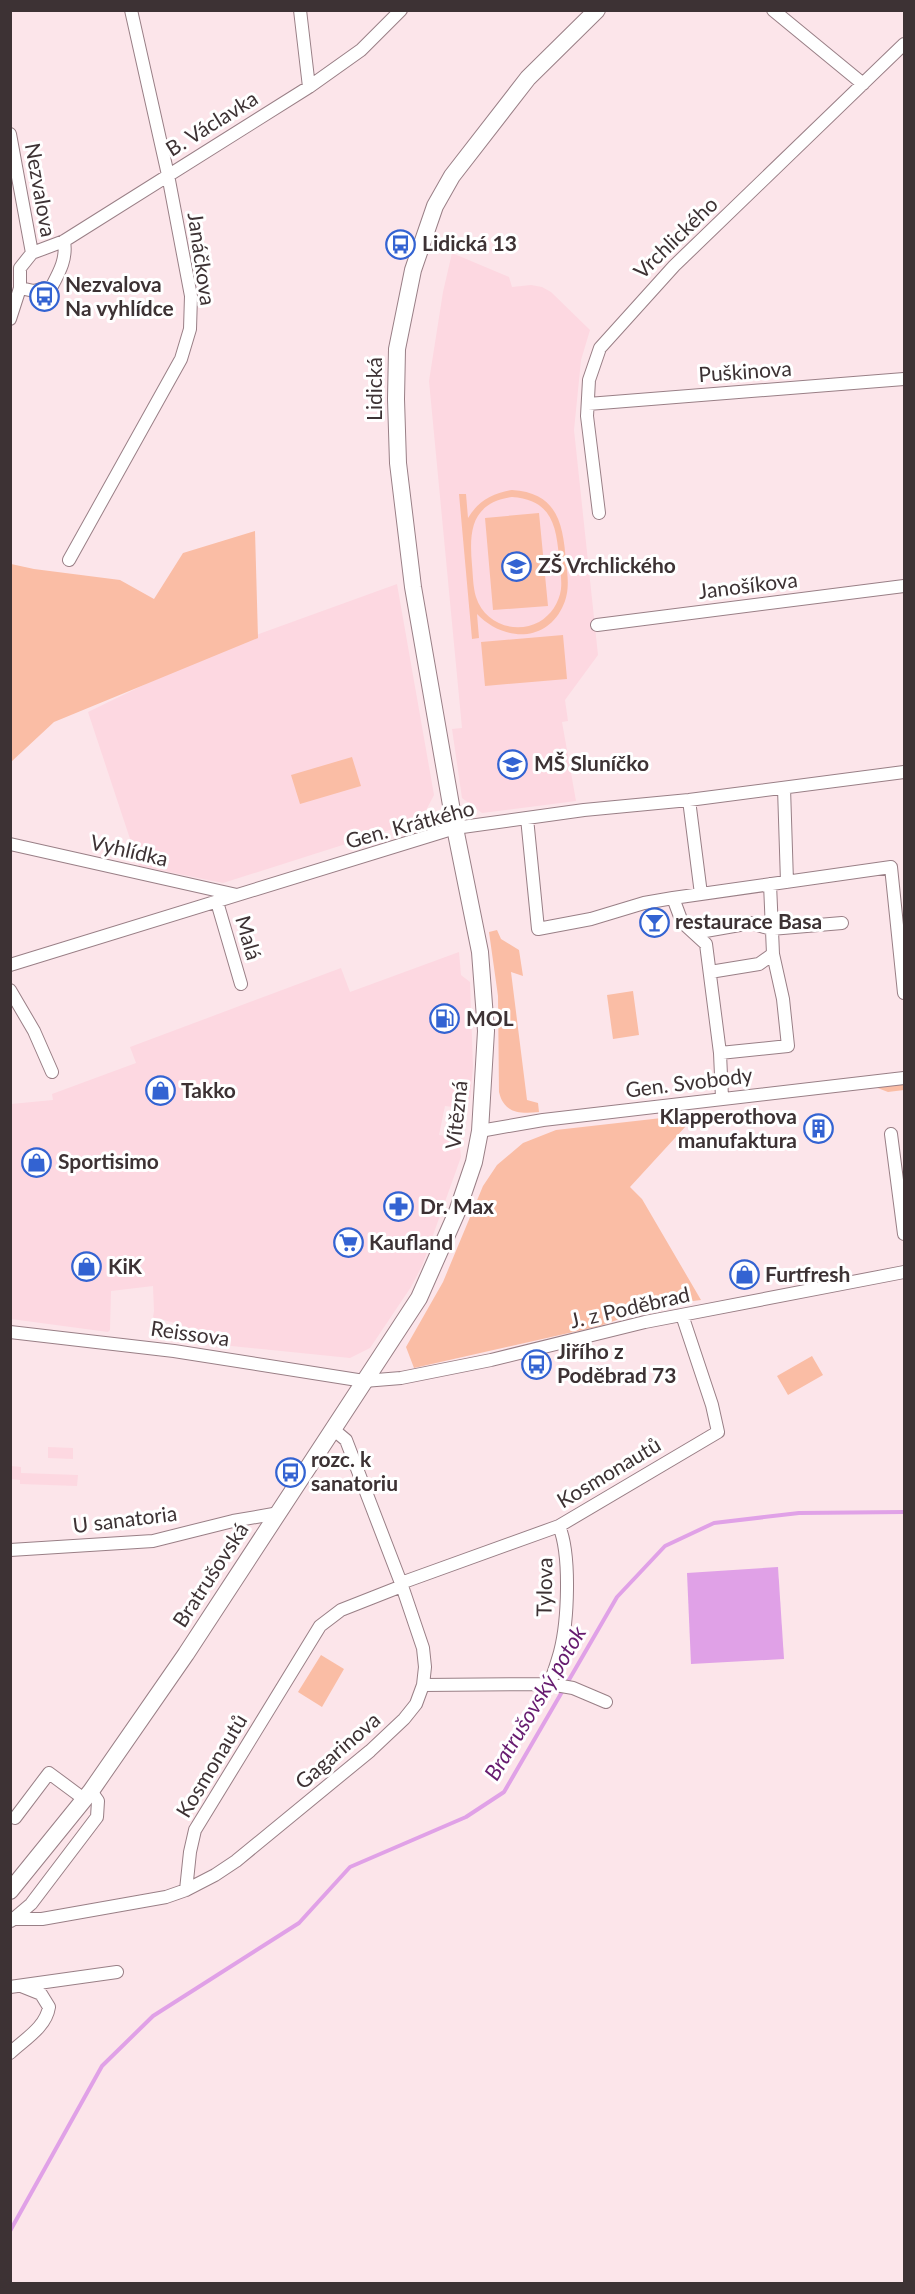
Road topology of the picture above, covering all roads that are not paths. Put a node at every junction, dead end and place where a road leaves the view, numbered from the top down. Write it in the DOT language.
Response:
graph roads {
  1 [pos="131,10"];
  2 [pos="300,10"];
  3 [pos="401,10"];
  4 [pos="597,10"];
  5 [pos="773,10"];
  6 [pos="904,44"];
  7 [pos="863,84"];
  8 [pos="309,87"];
  9 [pos="10,134"];
  10 [pos="168,175"];
  11 [pos="64,241"];
  12 [pos="32,253"];
  13 [pos="20,288"];
  14 [pos="10,319"];
  15 [pos="904,379"];
  16 [pos="588,404"];
  17 [pos="599,513"];
  18 [pos="69,560"];
  19 [pos="904,586"];
  20 [pos="597,625"];
  21 [pos="904,772"];
  22 [pos="784,788"];
  23 [pos="689,800"];
  24 [pos="527,818"];
  25 [pos="455,828"];
  26 [pos="14,847"];
  27 [pos="787,882"];
  28 [pos="770,884"];
  29 [pos="701,894"];
  30 [pos="238,896"];
  31 [pos="673,898"];
  32 [pos="217,902"];
  33 [pos="842,923"];
  34 [pos="771,929"];
  35 [pos="694,933"];
  36 [pos="773,954"];
  37 [pos="10,965"];
  38 [pos="710,972"];
  39 [pos="241,984"];
  40 [pos="10,990"];
  41 [pos="904,993"];
  42 [pos="720,1053"];
  43 [pos="52,1072"];
  44 [pos="904,1078"];
  45 [pos="722,1098"];
  46 [pos="480,1131"];
  47 [pos="891,1134"];
  48 [pos="904,1234"];
  49 [pos="904,1272"];
  50 [pos="682,1315"];
  51 [pos="10,1332"];
  52 [pos="364,1381"];
  53 [pos="334,1430"];
  54 [pos="279,1513"];
  55 [pos="559,1526"];
  56 [pos="10,1550"];
  57 [pos="402,1584"];
  58 [pos="423,1685"];
  59 [pos="554,1685"];
  60 [pos="606,1702"];
  61 [pos="88,1795"];
  62 [pos="15,1818"];
  63 [pos="186,1890"];
  64 [pos="10,1891"];
  65 [pos="11,1920"];
  66 [pos="117,1972"];
  67 [pos="15,1987"];
  68 [pos="10,2054"];
  1 -- 10 [label="street, Janáčkova"];
  2 -- 8 [label="street"];
  3 -- 8 [label="street, B. Václavka"];
  4 -- 25 [label="main road, Lidická"];
  5 -- 7 [label="street"];
  6 -- 7 [label="street, Vrchlického"];
  7 -- 16 [label="street, Vrchlického"];
  8 -- 10 [label="street, B. Václavka"];
  9 -- 12 [label="street, Nezvalova"];
  10 -- 11 [label="street, B. Václavka"];
  10 -- 18 [label="street, Janáčkova"];
  11 -- 12 [label="street, B. Václavka"];
  11 -- 13 [label="street"];
  12 -- 13 [label="street, Nezvalova"];
  13 -- 14 [label="street, Nezvalova"];
  15 -- 16 [label="street, Puškinova"];
  16 -- 17 [label="street, Vrchlického"];
  19 -- 20 [label="street, Janošíkova"];
  21 -- 22 [label="street, Gen. Krátkého"];
  22 -- 23 [label="street, Gen. Krátkého"];
  22 -- 27 [label="street"];
  23 -- 24 [label="street, Gen. Krátkého"];
  23 -- 29 [label="street"];
  24 -- 25 [label="street, Gen. Krátkého"];
  24 -- 31 [label="street"];
  25 -- 30 [label="street, Gen. Krátkého"];
  25 -- 46 [label="main road, Vítězná"];
  26 -- 30 [label="street, Vyhlídka"];
  27 -- 28 [label="street"];
  27 -- 41 [label="street"];
  28 -- 29 [label="street"];
  28 -- 34 [label="street"];
  29 -- 31 [label="street"];
  30 -- 32 [label="street, Gen. Krátkého"];
  31 -- 35 [label="street"];
  32 -- 37 [label="street, Gen. Krátkého"];
  32 -- 39 [label="street, Malá"];
  33 -- 34 [label="street"];
  34 -- 35 [label="street"];
  34 -- 36 [label="street"];
  35 -- 38 [label="street"];
  36 -- 38 [label="street"];
  36 -- 42 [label="street"];
  38 -- 42 [label="street"];
  40 -- 43 [label="street"];
  42 -- 45 [label="street"];
  44 -- 45 [label="street, Gen. Svobody"];
  45 -- 46 [label="street, Gen. Svobody"];
  46 -- 52 [label="main road, Vítězná"];
  47 -- 48 [label="street"];
  49 -- 50 [label="street, J. z Poděbrad"];
  50 -- 52 [label="street, J. z Poděbrad"];
  50 -- 55 [label="street, Kosmonautů"];
  51 -- 52 [label="street, Reissova"];
  52 -- 53 [label="main road, Bratrušovská"];
  53 -- 54 [label="main road, Bratrušovská"];
  53 -- 57 [label="street, Gagarinova"];
  54 -- 56 [label="street, U sanatoria"];
  54 -- 61 [label="main road, Bratrušovská"];
  55 -- 57 [label="street, Kosmonautů"];
  55 -- 59 [label="street, Tylova"];
  57 -- 58 [label="street, Gagarinova"];
  57 -- 63 [label="street, Kosmonautů"];
  58 -- 59 [label="street"];
  58 -- 63 [label="street, Gagarinova"];
  59 -- 60 [label="street"];
  61 -- 62 [label="street"];
  61 -- 64 [label="main road, Bratrušovská"];
  61 -- 65 [label="street"];
  63 -- 65 [label="street, Gagarinova"];
  66 -- 67 [label="street"];
  67 -- 68 [label="street"];
}
